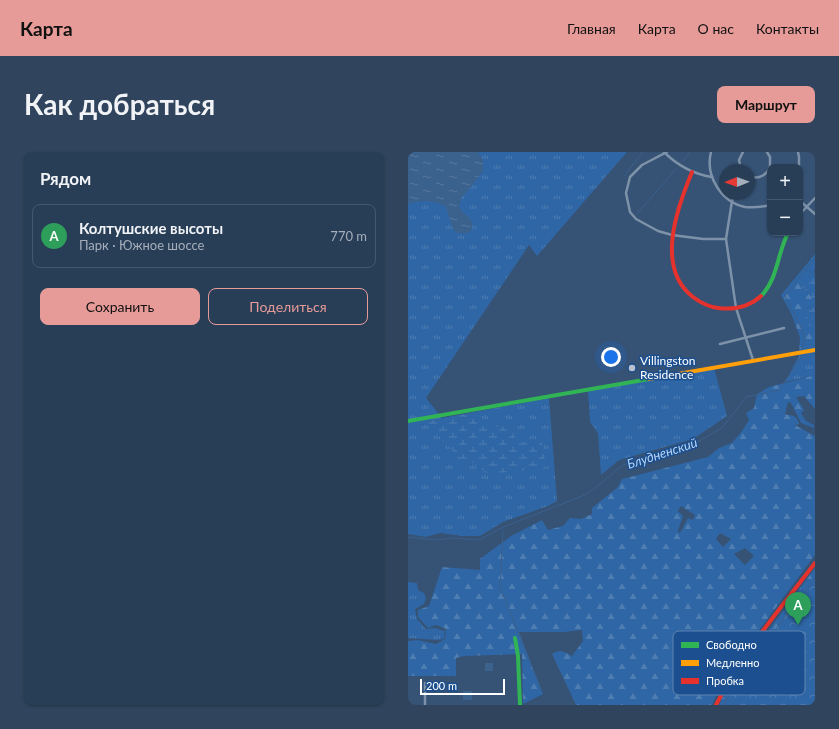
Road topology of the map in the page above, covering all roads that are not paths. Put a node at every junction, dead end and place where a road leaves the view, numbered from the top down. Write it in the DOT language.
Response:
graph roads {
  1 [pos="666,152"];
  2 [pos="711,152"];
  3 [pos="743,152"];
  4 [pos="767,152"];
  5 [pos="798,152"];
  6 [pos="740,164"];
  7 [pos="770,164"];
  8 [pos="799,164"];
  9 [pos="692,172"];
  10 [pos="767,174"];
  11 [pos="712,176"];
  12 [pos="755,178"];
  13 [pos="815,198"];
  14 [pos="732,201"];
  15 [pos="803,204"];
  16 [pos="767,206"];
  17 [pos="806,206"];
  18 [pos="803,210"];
  19 [pos="815,214"];
  20 [pos="672,235"];
  21 [pos="787,236"];
  22 [pos="726,239"];
  23 [pos="736,308"];
  24 [pos="784,328"];
  25 [pos="746,338"];
  26 [pos="720,344"];
  27 [pos="815,350"];
  28 [pos="753,360"];
  29 [pos="408,422"];
  30 [pos="815,563"];
  31 [pos="763,631"];
  32 [pos="515,638"];
  33 [pos="425,683"];
  34 [pos="721,695"];
  35 [pos="425,705"];
  36 [pos="520,705"];
  37 [pos="716,705"];
  1 -- 9 [label="street"];
  1 -- 20 [label="street"];
  2 -- 11 [label="street"];
  3 -- 6 [label="street"];
  4 -- 7 [label="street"];
  5 -- 8 [label="street"];
  9 -- 11 [label="street"];
  9 -- 20 [label="street"];
  10 -- 12 [label="street"];
  11 -- 14 [label="street"];
  13 -- 17 [label="street"];
  14 -- 16 [label="street"];
  14 -- 22 [label="street"];
  15 -- 17 [label="street"];
  17 -- 18 [label="street"];
  17 -- 19 [label="street"];
  20 -- 22 [label="street"];
  20 -- 23 [label="street"];
  21 -- 23 [label="street"];
  22 -- 23 [label="street"];
  23 -- 25 [label="street"];
  24 -- 25 [label="street"];
  25 -- 26 [label="street"];
  25 -- 28 [label="street"];
  27 -- 28 [label="street"];
  28 -- 29 [label="street"];
  30 -- 31 [label="street"];
  32 -- 36 [label="street"];
  33 -- 35 [label="street"];
  34 -- 37 [label="street"];
}
